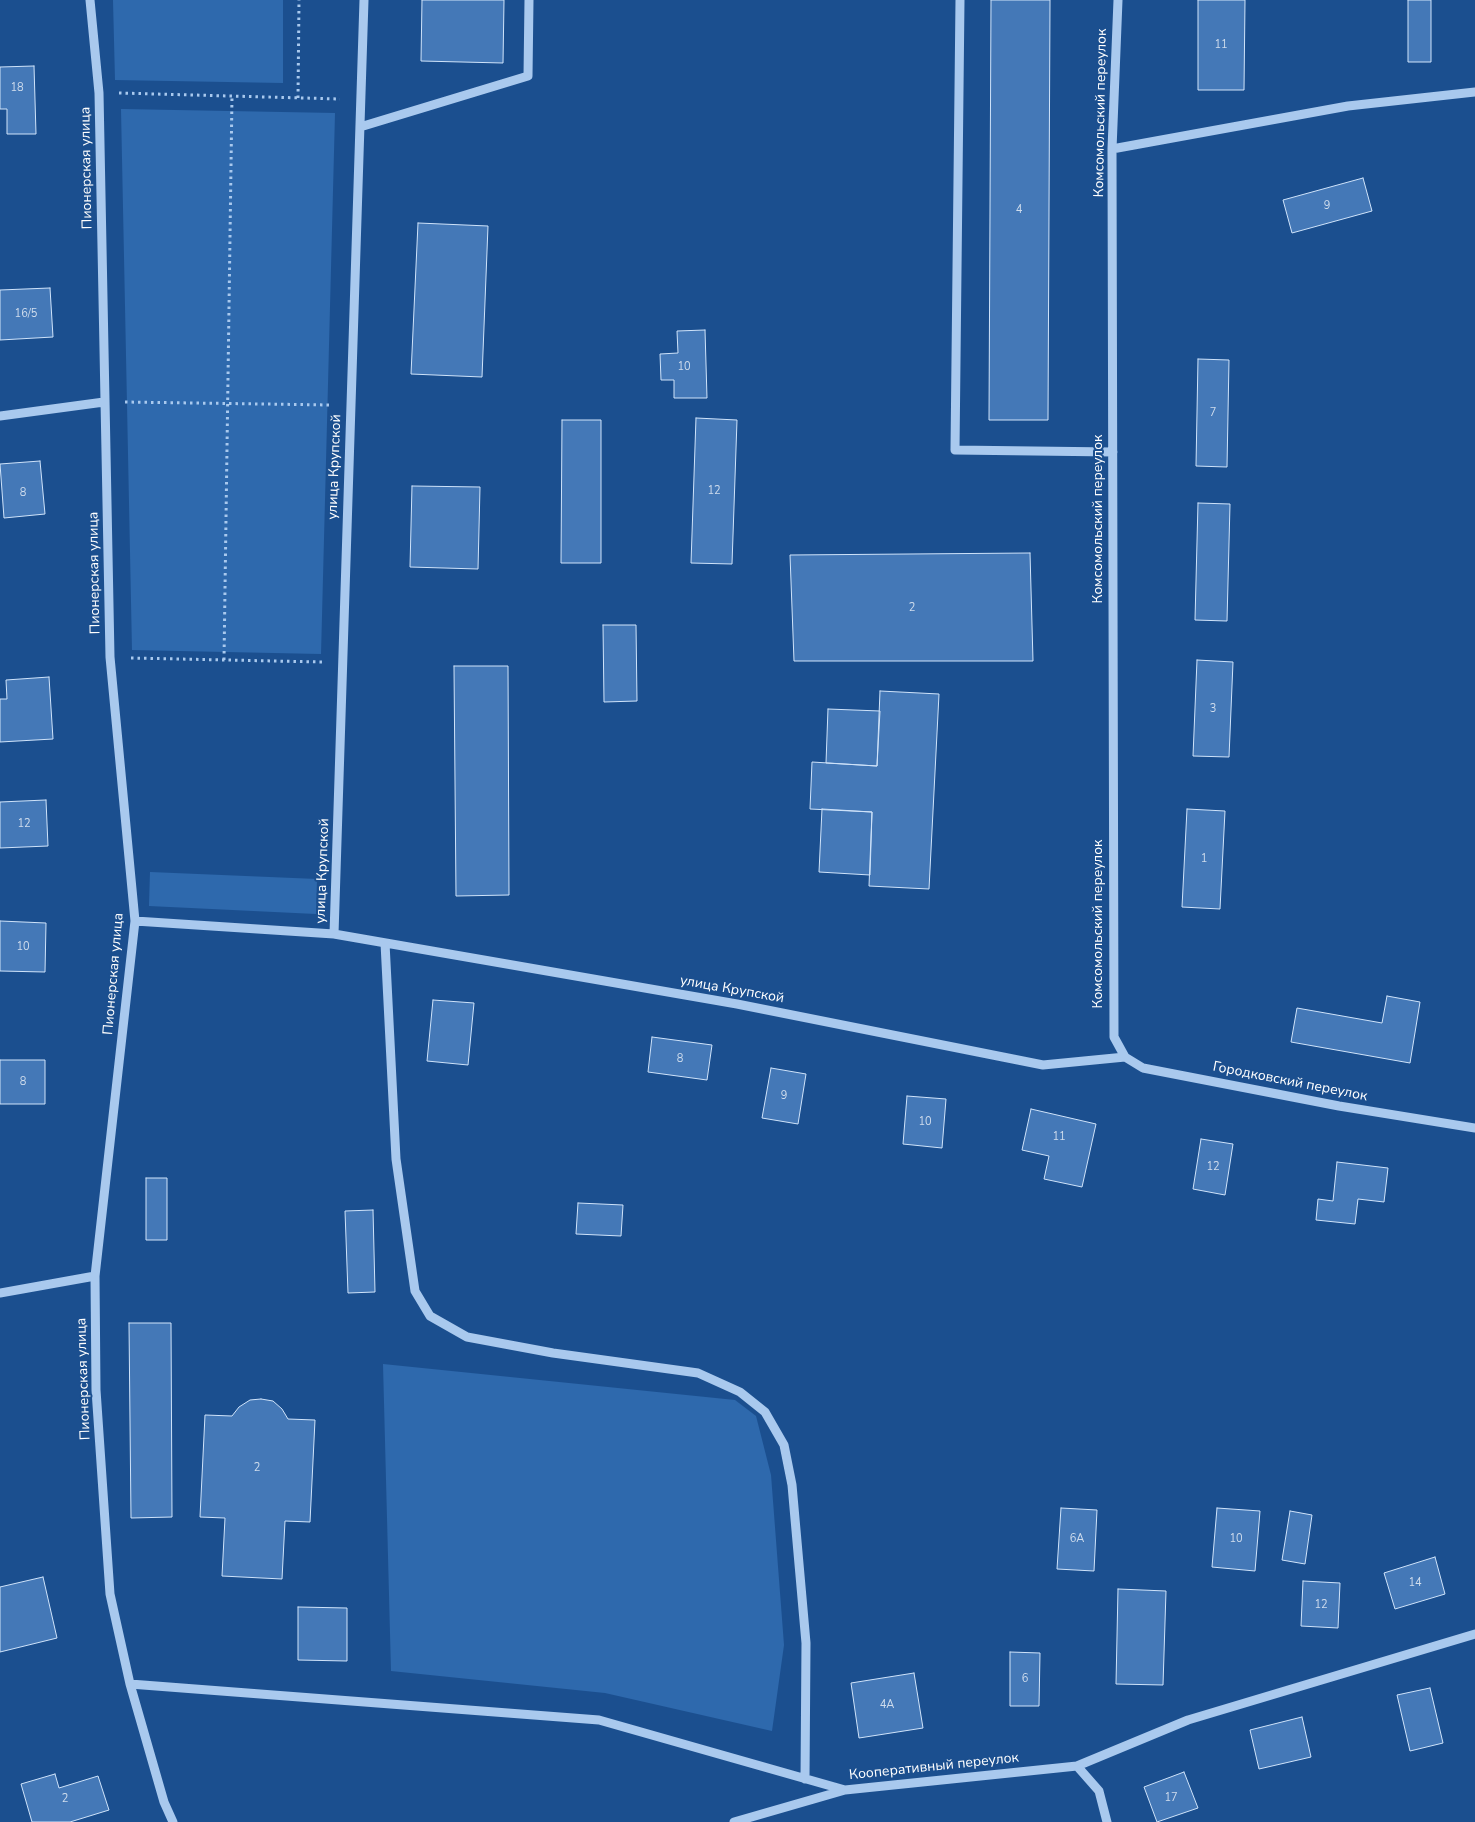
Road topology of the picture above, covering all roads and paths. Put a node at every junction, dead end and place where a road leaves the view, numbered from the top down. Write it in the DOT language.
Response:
graph roads {
  1 [pos="90,0"];
  2 [pos="299,0"];
  3 [pos="364,0"];
  4 [pos="529,0"];
  5 [pos="960,0"];
  6 [pos="1118,0"];
  7 [pos="1475,92"];
  8 [pos="99,93"];
  9 [pos="232,96"];
  10 [pos="298,98"];
  11 [pos="361,99"];
  12 [pos="360,127"];
  13 [pos="1112,149"];
  14 [pos="104,402"];
  15 [pos="227,403"];
  16 [pos="350,406"];
  17 [pos="0,416"];
  18 [pos="1113,452"];
  19 [pos="110,657"];
  20 [pos="224,660"];
  21 [pos="343,663"];
  22 [pos="135,921"];
  23 [pos="334,934"];
  24 [pos="384,943"];
  25 [pos="1125,1057"];
  26 [pos="1475,1128"];
  27 [pos="95,1276"];
  28 [pos="0,1292"];
  29 [pos="1475,1634"];
  30 [pos="130,1684"];
  31 [pos="1077,1766"];
  32 [pos="805,1779"];
  33 [pos="845,1790"];
  34 [pos="173,1822"];
  35 [pos="734,1822"];
  36 [pos="1107,1822"];
  1 -- 8 [label="street, Пионерская улица"];
  2 -- 10 [label="path"];
  3 -- 11 [label="street, улица Крупской"];
  4 -- 12 [label="street"];
  5 -- 18 [label="street"];
  6 -- 13 [label="street, Комсомольский переулок"];
  7 -- 13 [label="street"];
  8 -- 9 [label="path"];
  8 -- 14 [label="street, Пионерская улица"];
  9 -- 10 [label="path"];
  9 -- 15 [label="path"];
  10 -- 11 [label="path"];
  11 -- 12 [label="street, улица Крупской"];
  12 -- 16 [label="street, улица Крупской"];
  13 -- 18 [label="street, Комсомольский переулок"];
  14 -- 15 [label="path"];
  14 -- 17 [label="street"];
  14 -- 19 [label="street, Пионерская улица"];
  15 -- 16 [label="path"];
  15 -- 20 [label="path"];
  16 -- 21 [label="street, улица Крупской"];
  18 -- 25 [label="street, Комсомольский переулок"];
  19 -- 20 [label="path"];
  19 -- 22 [label="street, Пионерская улица"];
  20 -- 21 [label="path"];
  21 -- 23 [label="street, улица Крупской"];
  22 -- 23 [label="street, улица Крупской"];
  22 -- 27 [label="street, Пионерская улица"];
  23 -- 24 [label="street, улица Крупской"];
  24 -- 25 [label="street, улица Крупской"];
  24 -- 32 [label="street"];
  25 -- 26 [label="street, Городковский переулок"];
  27 -- 28 [label="street"];
  27 -- 30 [label="street, Пионерская улица"];
  29 -- 31 [label="street, Кооперативный переулок"];
  30 -- 32 [label="street"];
  30 -- 34 [label="street, Пионерская улица"];
  31 -- 33 [label="street, Кооперативный переулок"];
  31 -- 36 [label="street"];
  32 -- 33 [label="street"];
  33 -- 35 [label="street, Кооперативный переулок"];
}
